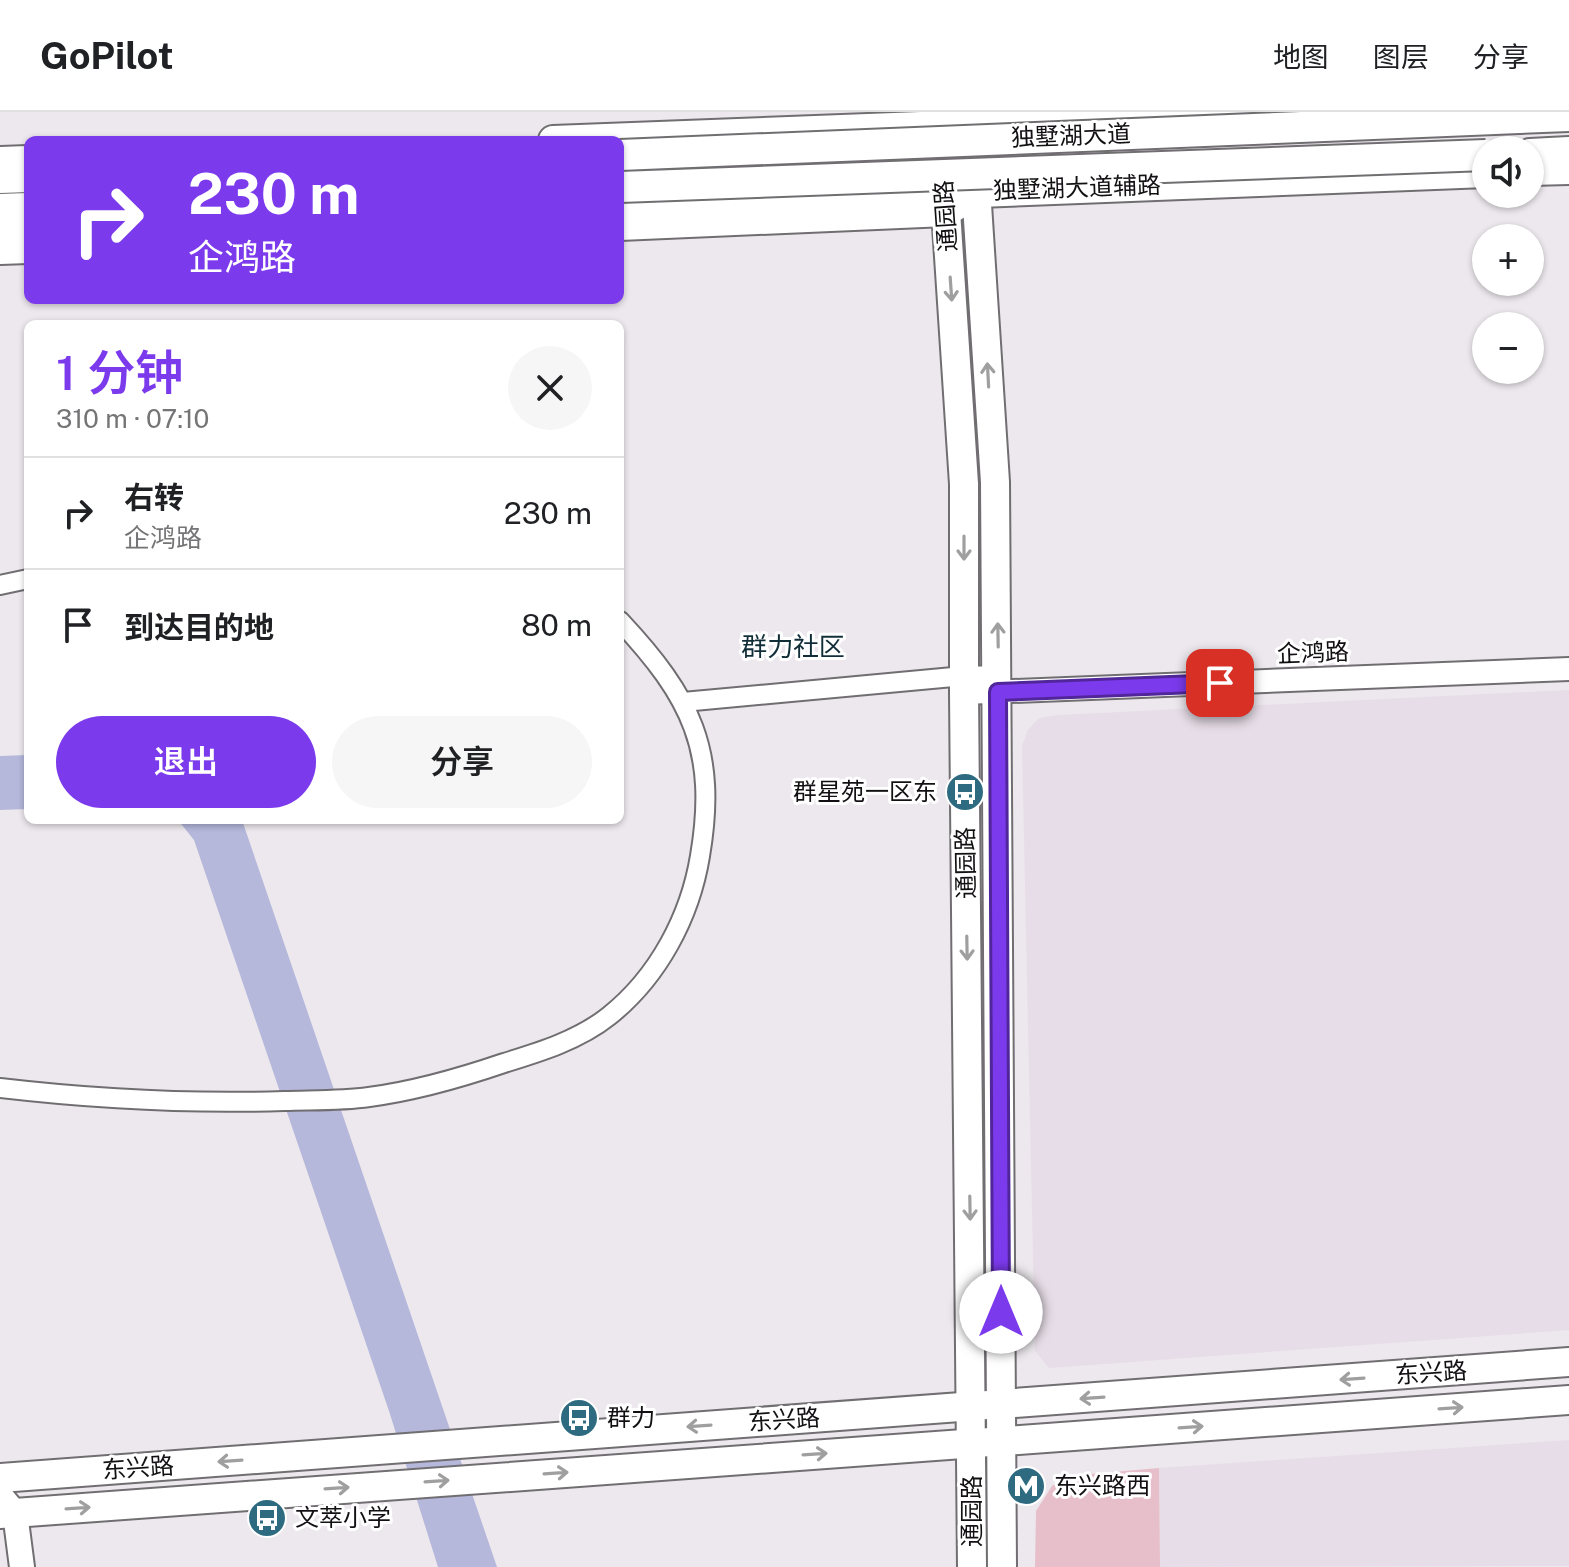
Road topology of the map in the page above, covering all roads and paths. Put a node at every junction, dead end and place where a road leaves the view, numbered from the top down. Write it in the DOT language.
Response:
graph roads {
  1 [pos="1288,112"];
  2 [pos="1569,116"];
  3 [pos="972,118"];
  4 [pos="939,119"];
  5 [pos="624,136"];
  6 [pos="1569,152"];
  7 [pos="1544,153"];
  8 [pos="624,155"];
  9 [pos="1472,156"];
  10 [pos="24,160"];
  11 [pos="0,161"];
  12 [pos="942,164"];
  13 [pos="1569,170"];
  14 [pos="1544,171"];
  15 [pos="1472,173"];
  16 [pos="24,177"];
  17 [pos="0,178"];
  18 [pos="976,178"];
  19 [pos="624,182"];
  20 [pos="624,186"];
  21 [pos="945,202"];
  22 [pos="676,204"];
  23 [pos="24,208"];
  24 [pos="0,209"];
  25 [pos="624,219"];
  26 [pos="24,232"];
  27 [pos="0,233"];
  28 [pos="24,248"];
  29 [pos="0,249"];
  30 [pos="24,580"];
  31 [pos="0,585"];
  32 [pos="624,625"];
  33 [pos="1569,669"];
  34 [pos="964,684"];
  35 [pos="998,684"];
  36 [pos="683,702"];
  37 [pos="0,1088"];
  38 [pos="1569,1362"];
  39 [pos="1569,1400"];
  40 [pos="1001,1405"];
  41 [pos="972,1406"];
  42 [pos="1002,1441"];
  43 [pos="971,1442"];
  44 [pos="0,1478"];
  45 [pos="5,1507"];
  46 [pos="22,1567"];
  47 [pos="972,1567"];
  48 [pos="1002,1567"];
  1 -- 3 [label="main road"];
  2 -- 8 [label="highway, 独墅湖大道, bridge"];
  3 -- 4 [label="main road"];
  3 -- 18 [label="main road, 通园路"];
  4 -- 5 [label="main road"];
  4 -- 12 [label="main road, 通园路"];
  6 -- 7 [label="highway"];
  9 -- 20 [label="highway, 独墅湖大道, bridge"];
  10 -- 11 [label="main road"];
  12 -- 18 [label="main road, 独墅湖大道辅路"];
  12 -- 19 [label="main road, 独墅湖大道辅路"];
  12 -- 21 [label="main road, 通园路"];
  13 -- 14 [label="main road"];
  15 -- 18 [label="main road, 独墅湖大道辅路"];
  16 -- 17 [label="highway"];
  18 -- 21 [label="highway"];
  35 -- 18 [label="main road, 通园路, one-way"];
  21 -- 22 [label="main road"];
  21 -- 25 [label="highway"];
  21 -- 34 [label="main road, 通园路, one-way"];
  22 -- 25 [label="highway"];
  23 -- 24 [label="highway"];
  26 -- 27 [label="main road"];
  28 -- 29 [label="highway"];
  30 -- 31 [label="street"];
  32 -- 36 [label="street"];
  33 -- 35 [label="street, 企鸿路"];
  34 -- 35 [label="street, 企鸿路"];
  34 -- 36 [label="street"];
  34 -- 41 [label="main road, 通园路, one-way"];
  35 -- 40 [label="main road, 通园路"];
  36 -- 37 [label="street"];
  38 -- 40 [label="main road, 东兴路, one-way"];
  42 -- 39 [label="main road, 东兴路, one-way"];
  40 -- 41 [label="main road, 东兴路"];
  40 -- 42 [label="main road, 通园路"];
  41 -- 43 [label="main road, 通园路"];
  41 -- 44 [label="main road, 东兴路, one-way"];
  42 -- 43 [label="main road, 东兴路"];
  42 -- 48 [label="main road, 通园路"];
  45 -- 43 [label="main road, 东兴路, one-way"];
  43 -- 47 [label="main road, 通园路"];
  45 -- 46 [label="main road"];
}
